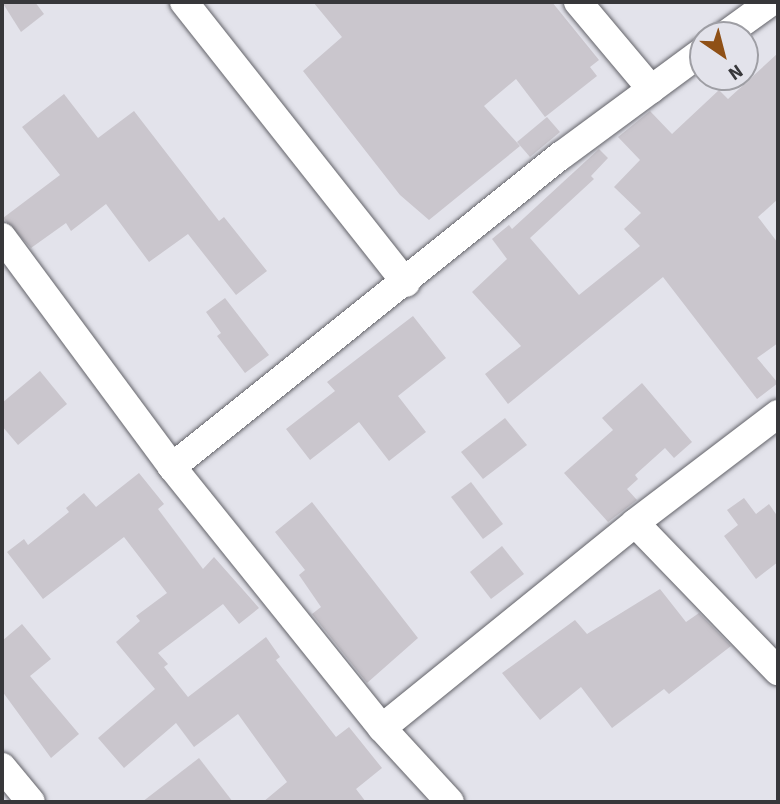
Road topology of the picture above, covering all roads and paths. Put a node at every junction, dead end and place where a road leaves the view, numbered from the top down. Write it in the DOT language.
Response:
graph roads {
  1 [pos="184,2"];
  2 [pos="578,2"];
  3 [pos="771,2"];
  4 [pos="745,21"];
  5 [pos="689,61"];
  6 [pos="651,89"];
  7 [pos="2,237"];
  8 [pos="406,282"];
  9 [pos="778,414"];
  10 [pos="172,467"];
  11 [pos="635,523"];
  12 [pos="778,671"];
  13 [pos="382,727"];
  14 [pos="2,767"];
  15 [pos="31,802"];
  16 [pos="450,802"];
  1 -- 8 [label="street"];
  2 -- 6 [label="street"];
  3 -- 4 [label="street"];
  5 -- 6 [label="street"];
  6 -- 8 [label="street"];
  7 -- 10 [label="street"];
  8 -- 10 [label="street"];
  9 -- 11 [label="street"];
  10 -- 13 [label="street"];
  11 -- 12 [label="street"];
  11 -- 13 [label="street"];
  13 -- 16 [label="street"];
  14 -- 15 [label="street"];
}
